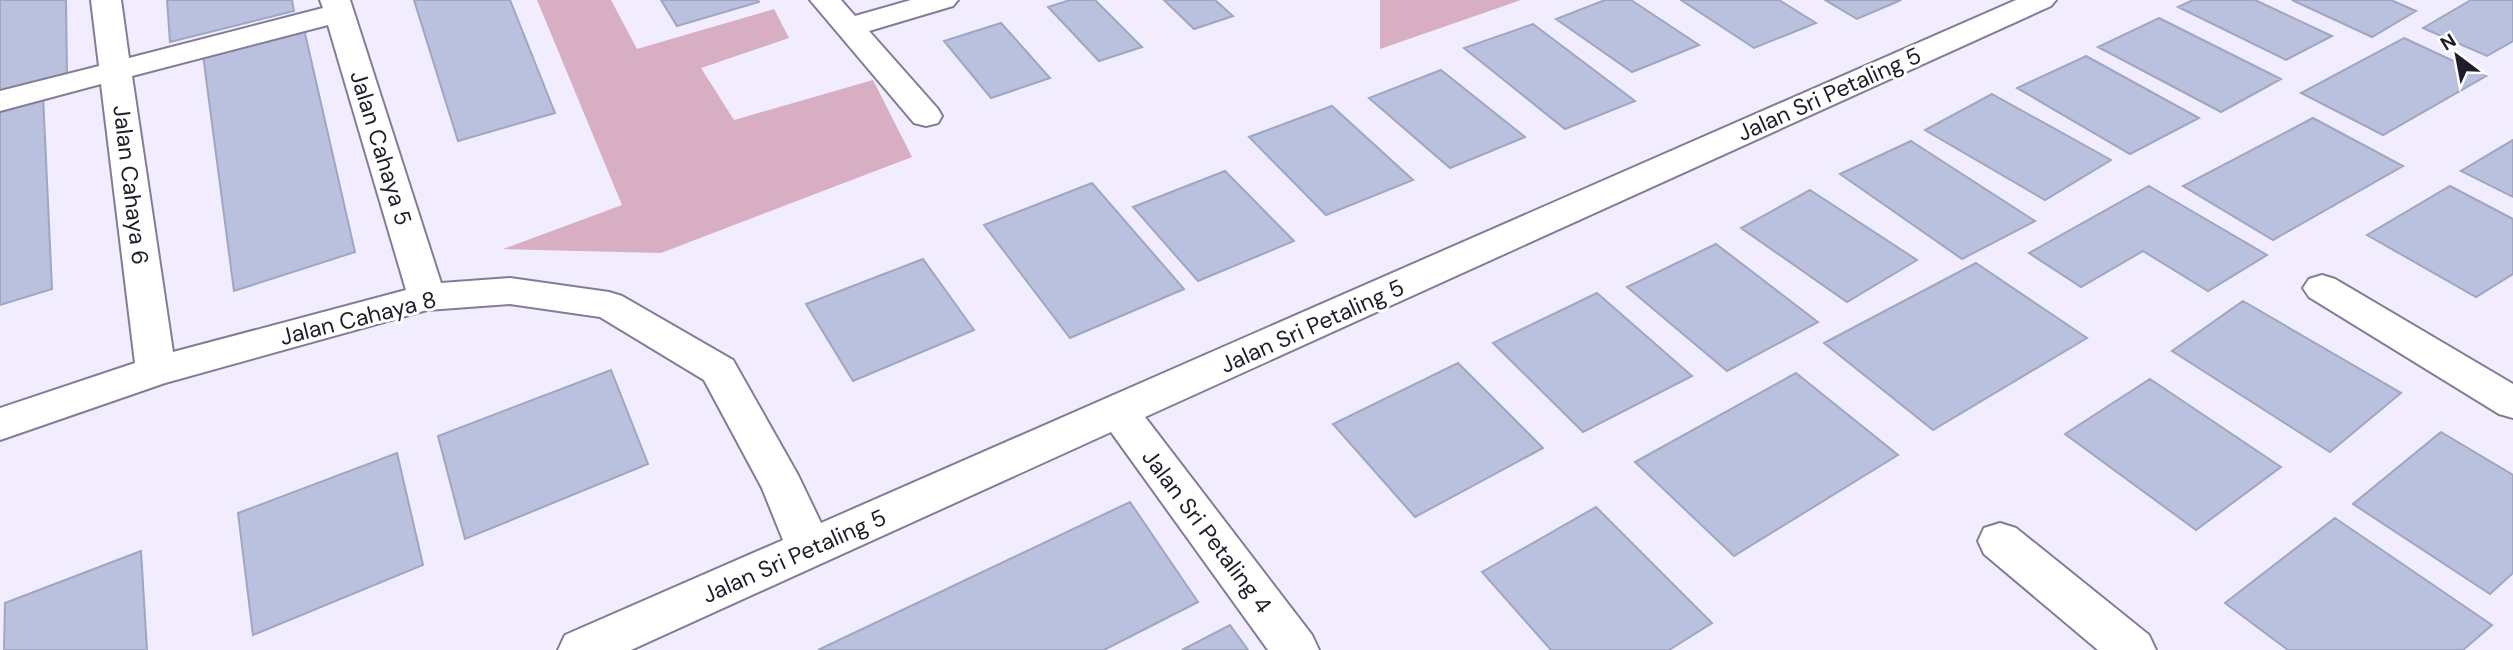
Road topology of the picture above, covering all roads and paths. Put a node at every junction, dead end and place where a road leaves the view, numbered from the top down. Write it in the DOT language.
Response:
graph roads {
  1 [pos="106,0"];
  2 [pos="825,0"];
  3 [pos="943,0"];
  4 [pos="2040,0"];
  5 [pos="337,6"];
  6 [pos="848,28"];
  7 [pos="116,70"];
  8 [pos="0,101"];
  9 [pos="926,116"];
  10 [pos="2322,288"];
  11 [pos="426,297"];
  12 [pos="156,371"];
  13 [pos="2513,403"];
  14 [pos="1118,411"];
  15 [pos="0,424"];
  16 [pos="2000,541"];
  17 [pos="810,550"];
  18 [pos="582,650"];
  19 [pos="1296,650"];
  20 [pos="2132,650"];
  1 -- 7 [label="street, Jalan Cahaya 6"];
  2 -- 6 [label="street"];
  3 -- 6 [label="street"];
  4 -- 14 [label="street, Jalan Sri Petaling 5"];
  5 -- 7 [label="street"];
  5 -- 11 [label="street, Jalan Cahaya 5"];
  6 -- 9 [label="street"];
  7 -- 8 [label="street"];
  7 -- 12 [label="street, Jalan Cahaya 6"];
  10 -- 13 [label="street"];
  11 -- 12 [label="street, Jalan Cahaya 8"];
  11 -- 17 [label="street, Jalan Cahaya 8"];
  12 -- 15 [label="street, Jalan Cahaya 8"];
  14 -- 17 [label="street, Jalan Sri Petaling 5"];
  14 -- 19 [label="street, Jalan Sri Petaling 4"];
  16 -- 20 [label="street"];
  17 -- 18 [label="street, Jalan Sri Petaling 5"];
}
